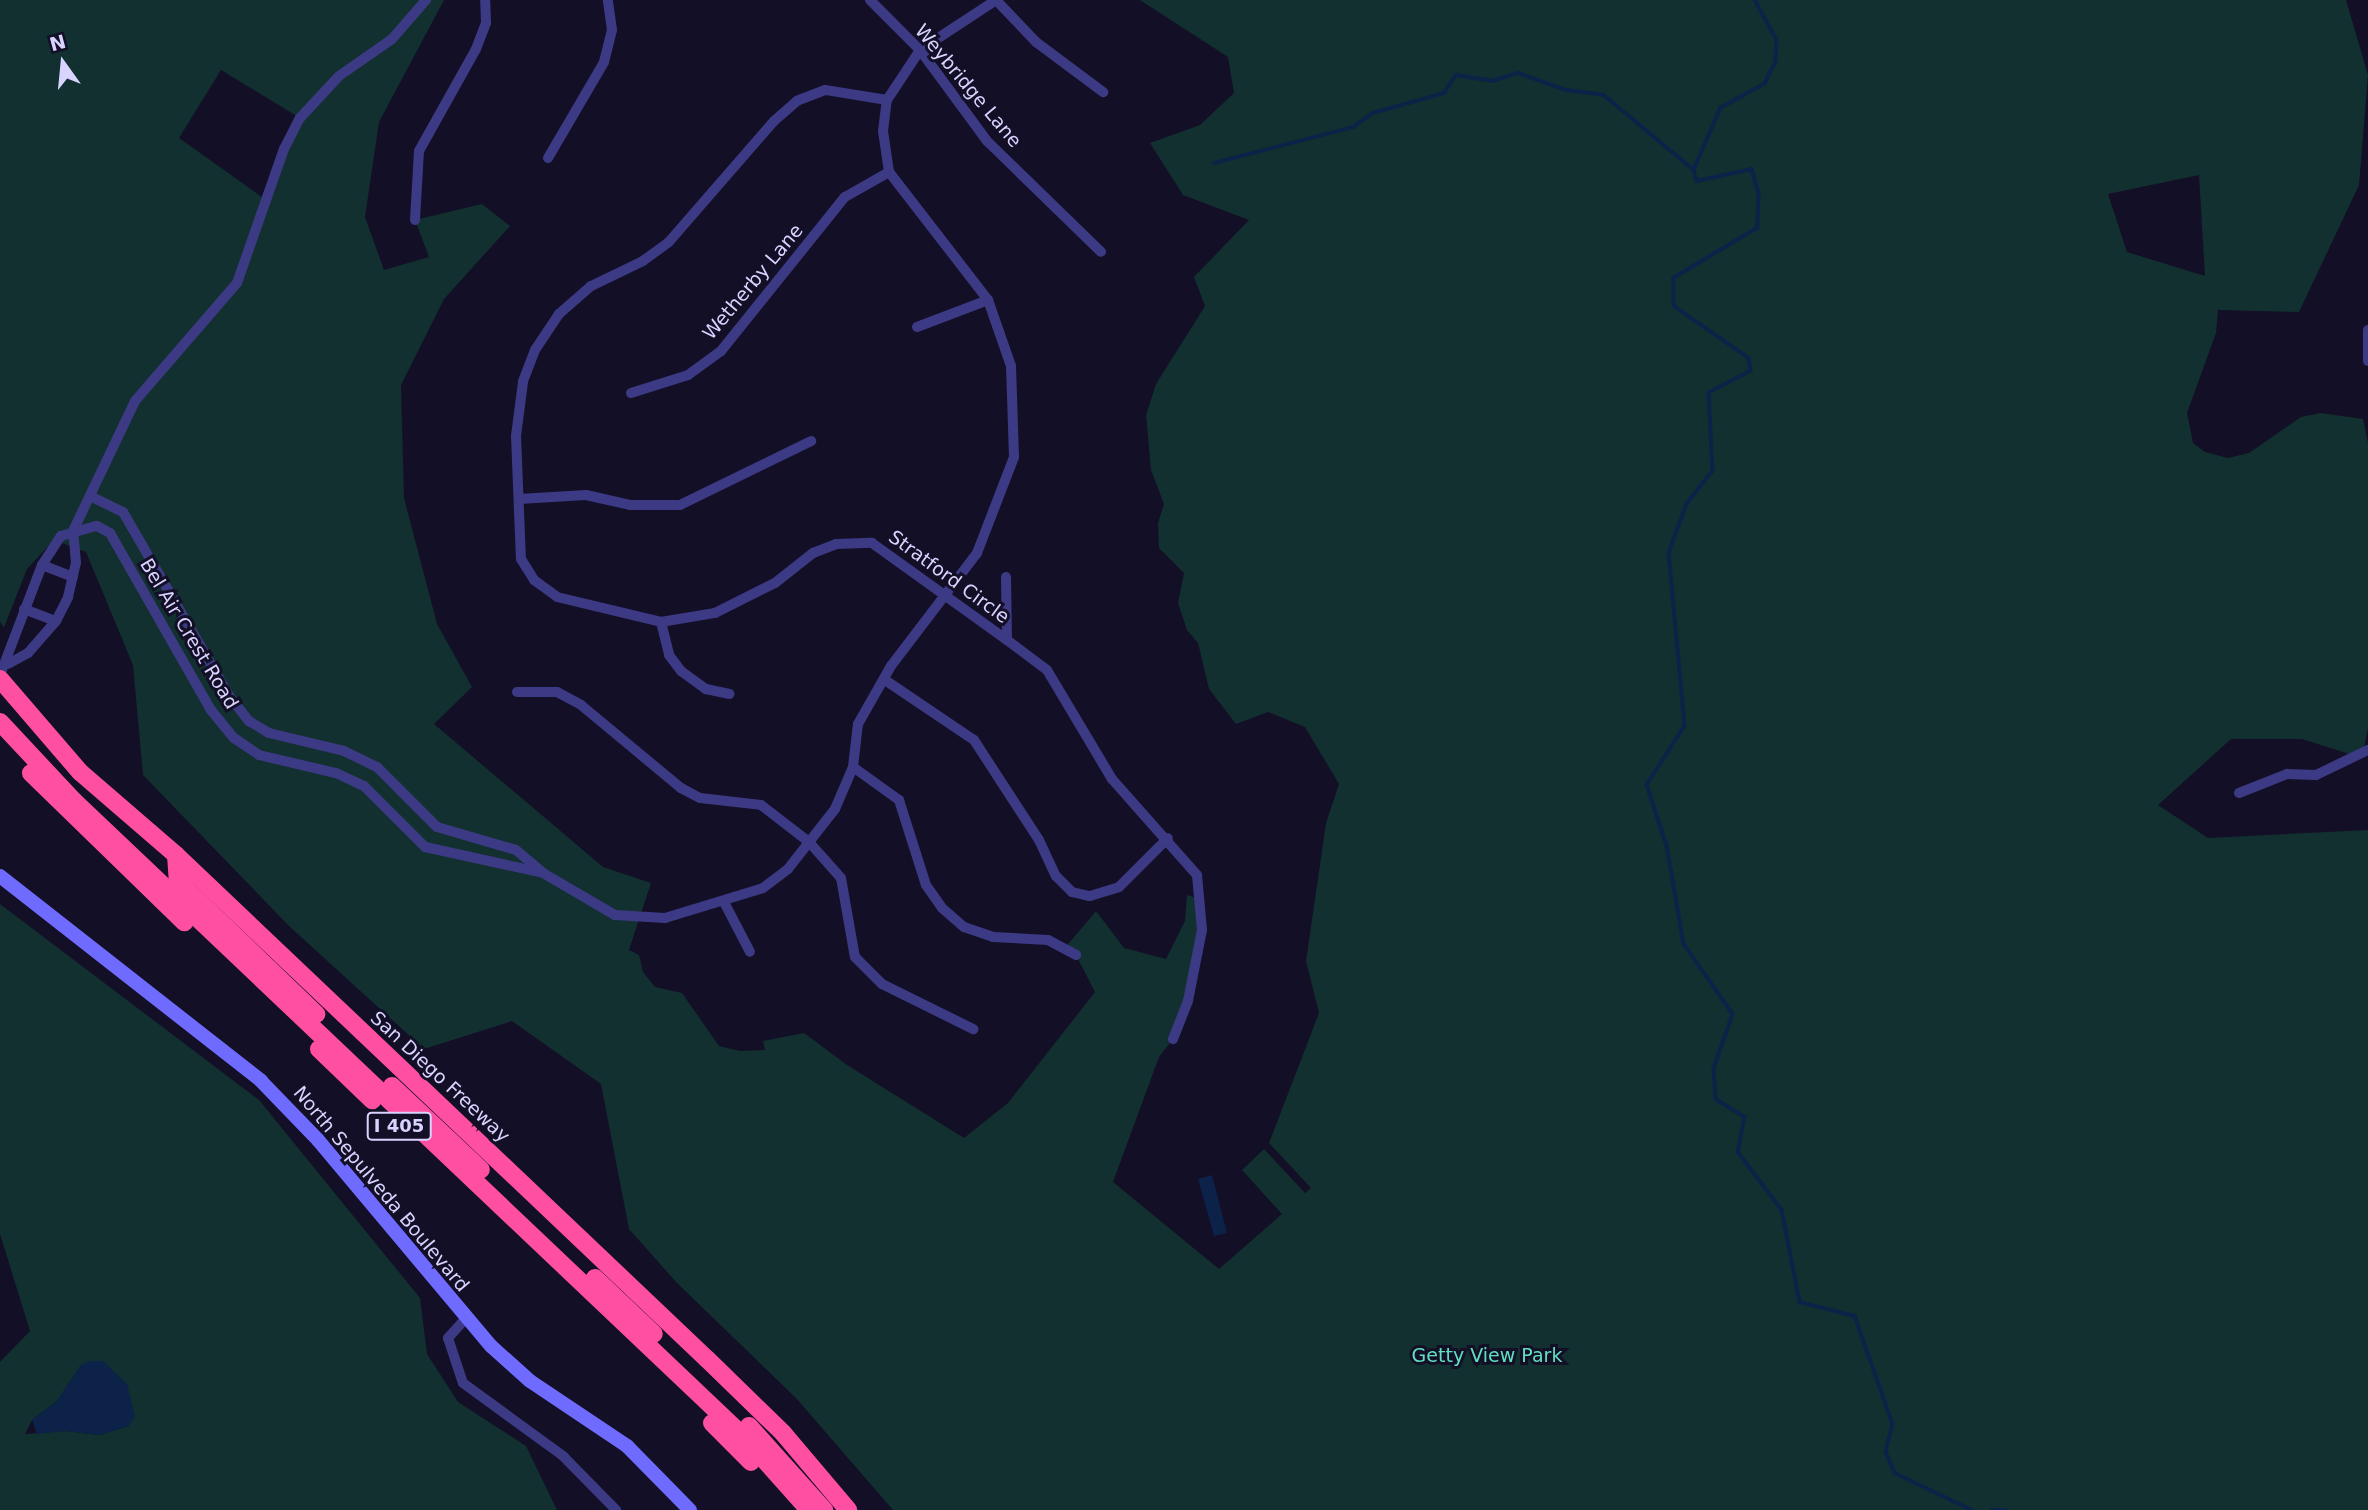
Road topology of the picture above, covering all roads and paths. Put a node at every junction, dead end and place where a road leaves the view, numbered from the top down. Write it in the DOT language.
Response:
graph roads {
  1 [pos="426,0"];
  2 [pos="485,0"];
  3 [pos="608,0"];
  4 [pos="870,0"];
  5 [pos="996,0"];
  6 [pos="919,50"];
  7 [pos="1103,92"];
  8 [pos="887,100"];
  9 [pos="548,158"];
  10 [pos="889,172"];
  11 [pos="415,220"];
  12 [pos="1101,252"];
  13 [pos="988,300"];
  14 [pos="917,327"];
  15 [pos="2368,330"];
  16 [pos="2368,361"];
  17 [pos="631,393"];
  18 [pos="811,441"];
  19 [pos="90,496"];
  20 [pos="519,499"];
  21 [pos="73,531"];
  22 [pos="42,565"];
  23 [pos="73,577"];
  24 [pos="1006,577"];
  25 [pos="944,594"];
  26 [pos="24,609"];
  27 [pos="55,621"];
  28 [pos="661,622"];
  29 [pos="1007,640"];
  30 [pos="3,672"];
  31 [pos="885,680"];
  32 [pos="516,692"];
  33 [pos="729,694"];
  34 [pos="3,735"];
  35 [pos="2368,750"];
  36 [pos="853,767"];
  37 [pos="2239,793"];
  38 [pos="1168,838"];
  39 [pos="809,842"];
  40 [pos="176,855"];
  41 [pos="0,863"];
  42 [pos="543,873"];
  43 [pos="0,876"];
  44 [pos="34,902"];
  45 [pos="724,902"];
  46 [pos="750,952"];
  47 [pos="1076,955"];
  48 [pos="973,1029"];
  49 [pos="1173,1039"];
  50 [pos="466,1318"];
  51 [pos="616,1510"];
  52 [pos="691,1510"];
  53 [pos="794,1510"];
  54 [pos="808,1510"];
  55 [pos="824,1510"];
  56 [pos="848,1510"];
  1 -- 19 [label="street"];
  2 -- 11 [label="street"];
  3 -- 9 [label="street"];
  4 -- 6 [label="street, Weybridge Lane"];
  5 -- 6 [label="street, Bel Air Crest Road"];
  5 -- 7 [label="street"];
  6 -- 8 [label="street, Bel Air Crest Road"];
  6 -- 12 [label="street, Weybridge Lane"];
  8 -- 10 [label="street, Bel Air Crest Road"];
  8 -- 20 [label="street, Stratford Circle"];
  10 -- 13 [label="street, Bel Air Crest Road"];
  10 -- 17 [label="street, Wetherby Lane"];
  13 -- 14 [label="street"];
  13 -- 25 [label="street, Bel Air Crest Road"];
  15 -- 16 [label="street"];
  18 -- 20 [label="street"];
  19 -- 21 [label="street"];
  19 -- 42 [label="street, Bel Air Crest Road"];
  20 -- 28 [label="street, Stratford Circle"];
  21 -- 22 [label="street"];
  21 -- 23 [label="street"];
  21 -- 42 [label="street, Bel Air Crest Road"];
  22 -- 23 [label="street"];
  22 -- 26 [label="street"];
  23 -- 27 [label="street"];
  24 -- 29 [label="street"];
  25 -- 28 [label="street, Stratford Circle"];
  25 -- 29 [label="street, Stratford Circle"];
  25 -- 31 [label="street, Bel Air Crest Road"];
  26 -- 27 [label="street"];
  26 -- 30 [label="street"];
  27 -- 30 [label="street"];
  28 -- 33 [label="street"];
  29 -- 38 [label="street, Stratford Circle"];
  30 -- 40 [label="highway, San Diego Freeway / I 405"];
  31 -- 36 [label="street, Bel Air Crest Road"];
  31 -- 38 [label="street"];
  32 -- 39 [label="street"];
  34 -- 53 [label="highway, I 405"];
  34 -- 54 [label="highway"];
  35 -- 37 [label="street"];
  36 -- 39 [label="street, Bel Air Crest Road"];
  36 -- 47 [label="street"];
  38 -- 49 [label="street, Stratford Circle"];
  39 -- 45 [label="street, Bel Air Crest Road"];
  39 -- 48 [label="street"];
  40 -- 55 [label="highway"];
  40 -- 56 [label="highway, San Diego Freeway / I 405"];
  41 -- 44 [label="main road"];
  42 -- 45 [label="street, Bel Air Crest Road"];
  43 -- 44 [label="main road, North Sepulveda Boulevard"];
  44 -- 50 [label="main road, North Sepulveda Boulevard"];
  45 -- 46 [label="street"];
  50 -- 51 [label="street"];
  50 -- 52 [label="main road, North Sepulveda Boulevard"];
}
